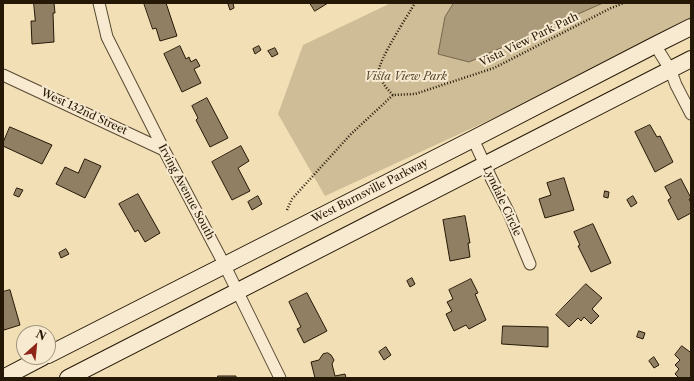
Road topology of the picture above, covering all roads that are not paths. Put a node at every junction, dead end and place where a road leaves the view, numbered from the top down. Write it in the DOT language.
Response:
graph roads {
  1 [pos="99,3"];
  2 [pos="691,27"];
  3 [pos="655,45"];
  4 [pos="691,59"];
  5 [pos="670,69"];
  6 [pos="3,75"];
  7 [pos="691,114"];
  8 [pos="473,139"];
  9 [pos="164,150"];
  10 [pos="485,165"];
  11 [pos="224,264"];
  12 [pos="530,264"];
  13 [pos="237,292"];
  14 [pos="56,351"];
  15 [pos="28,365"];
  16 [pos="3,378"];
  17 [pos="68,378"];
  18 [pos="280,378"];
  1 -- 9 [label="street, Irving Avenue South"];
  2 -- 3 [label="street, West Burnsville Parkway"];
  3 -- 5 [label="street"];
  3 -- 8 [label="street, West Burnsville Parkway"];
  4 -- 5 [label="street"];
  5 -- 7 [label="street"];
  5 -- 10 [label="street"];
  6 -- 9 [label="street, West 132nd Street"];
  8 -- 10 [label="street, Lyndale Circle"];
  8 -- 11 [label="street, West Burnsville Parkway"];
  9 -- 11 [label="street, Irving Avenue South"];
  10 -- 12 [label="street, Lyndale Circle"];
  10 -- 13 [label="street"];
  11 -- 13 [label="street, Irving Avenue South"];
  11 -- 14 [label="street, West Burnsville Parkway"];
  13 -- 17 [label="street"];
  13 -- 18 [label="street, Irving Avenue South"];
  15 -- 16 [label="street"];
}
